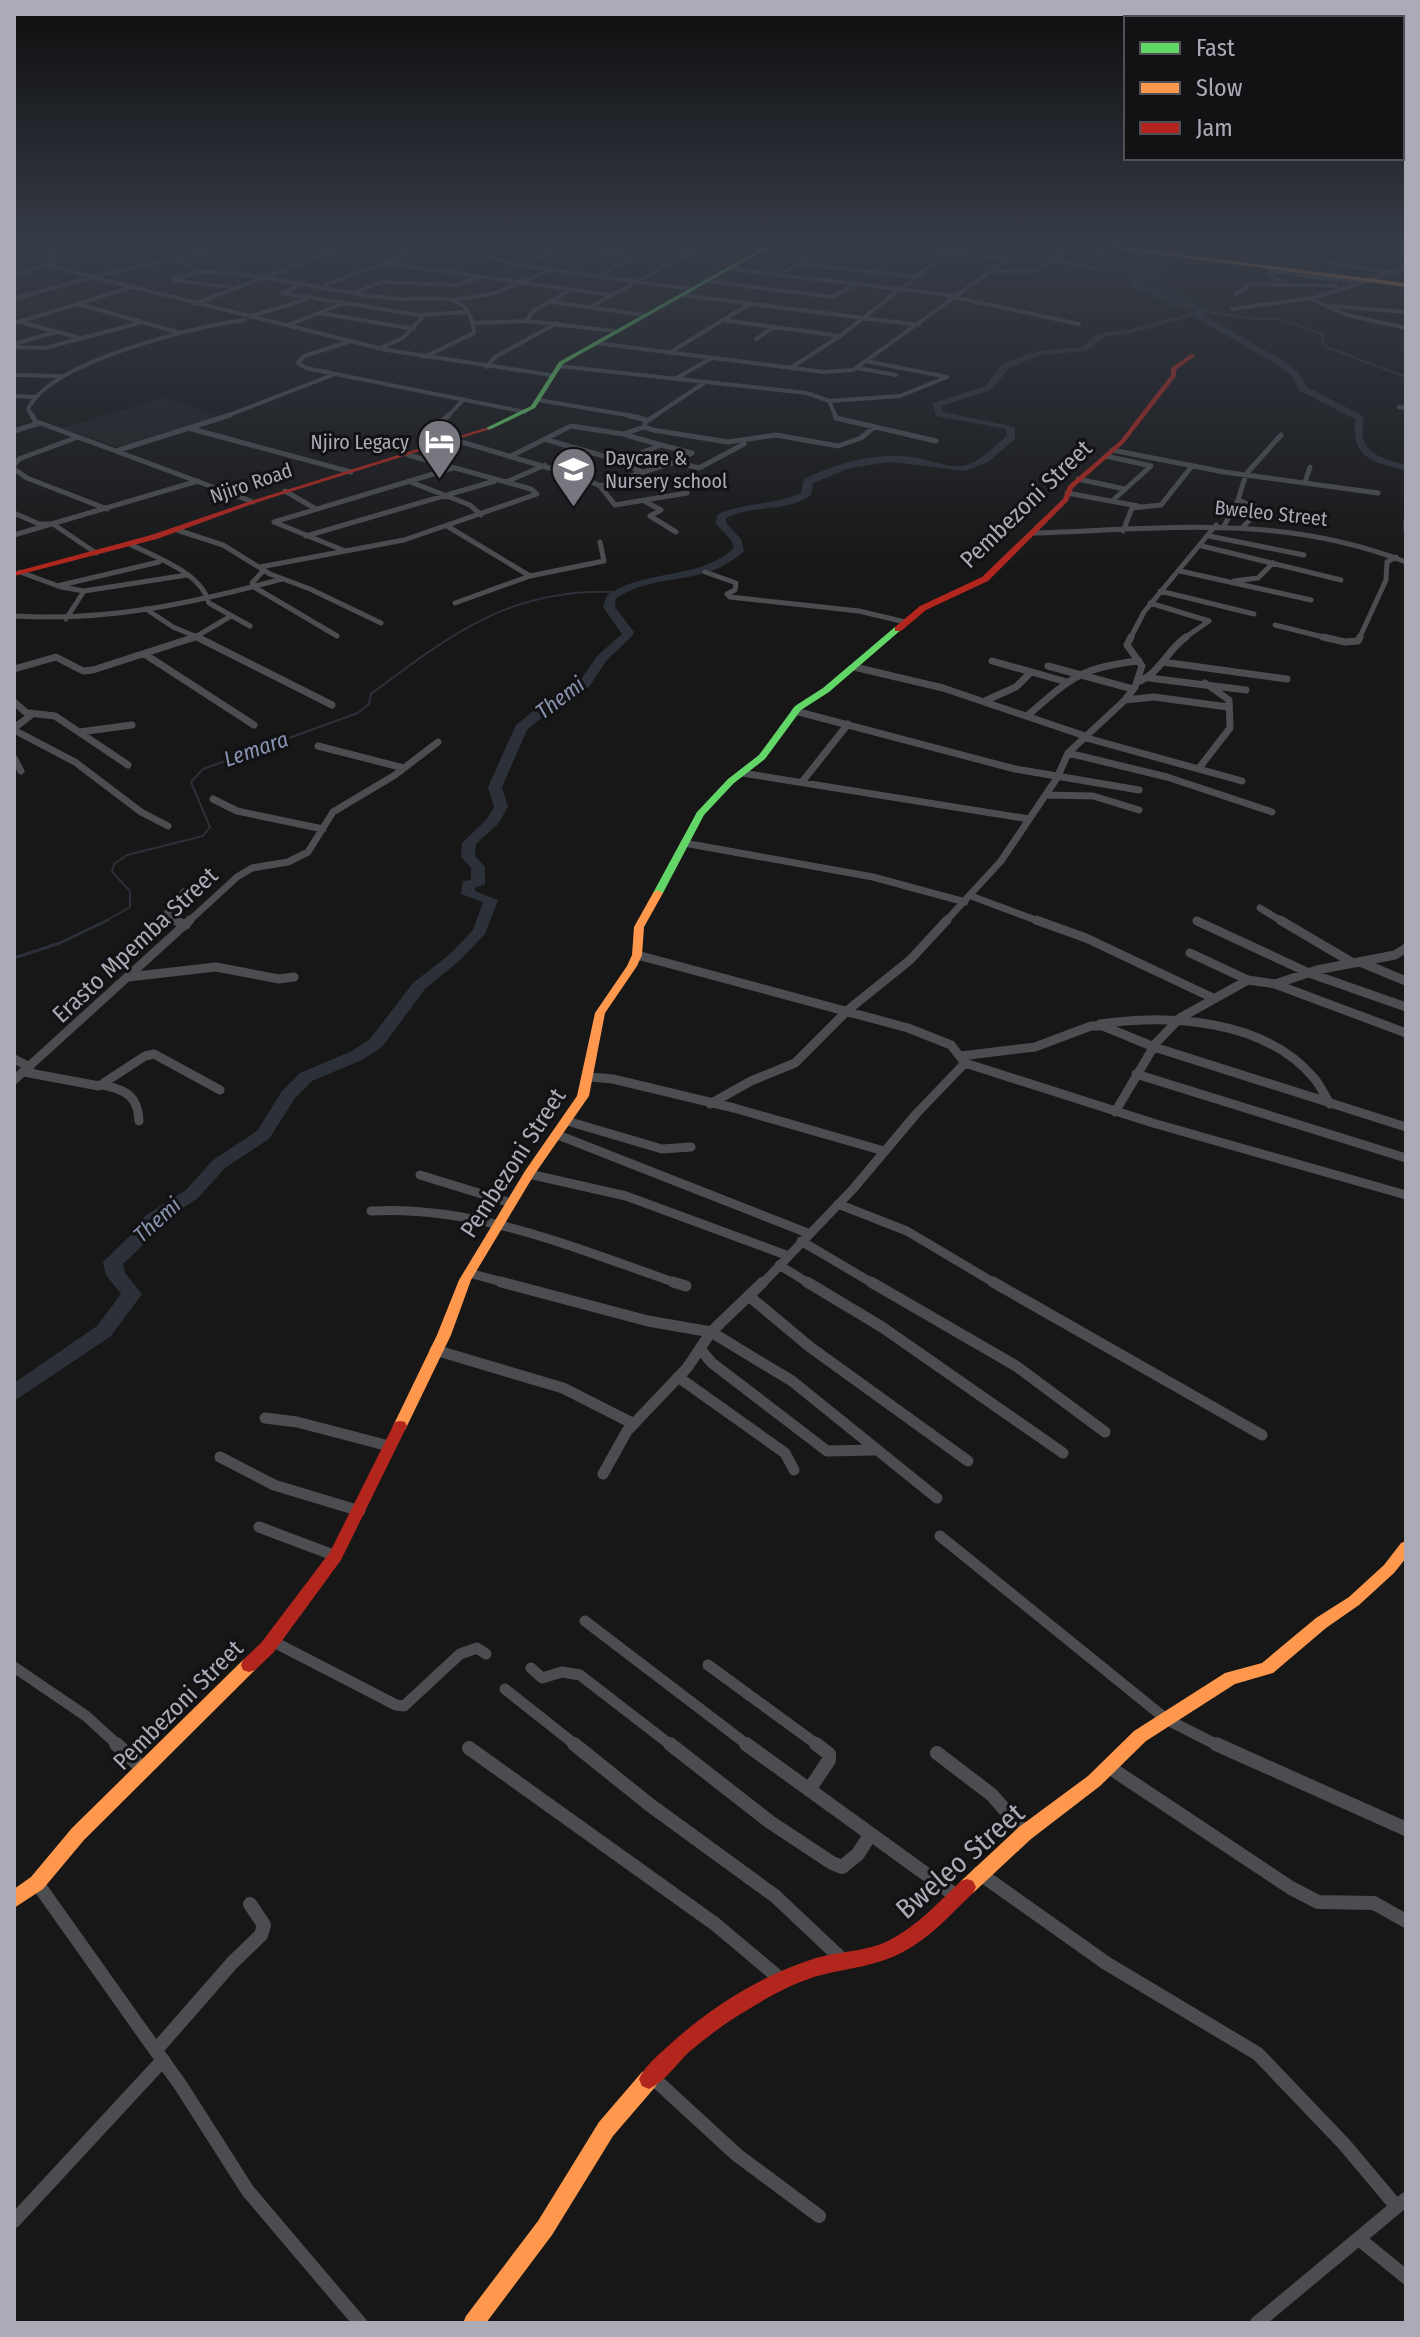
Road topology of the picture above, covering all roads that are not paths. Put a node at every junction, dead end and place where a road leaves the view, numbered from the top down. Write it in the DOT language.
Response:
graph roads {
  1 [pos="119,352"];
  2 [pos="316,352"];
  3 [pos="400,352"];
  4 [pos="434,352"];
  5 [pos="504,352"];
  6 [pos="583,352"];
  7 [pos="662,352"];
  8 [pos="817,352"];
  9 [pos="879,352"];
  10 [pos="669,353"];
  11 [pos="1193,355"];
  12 [pos="424,357"];
  13 [pos="710,359"];
  14 [pos="866,361"];
  15 [pos="486,367"];
  16 [pos="783,367"];
  17 [pos="857,368"];
  18 [pos="555,371"];
  19 [pos="336,374"];
  20 [pos="14,375"];
  21 [pos="896,375"];
  22 [pos="60,376"];
  23 [pos="675,379"];
  24 [pos="705,382"];
  25 [pos="14,396"];
  26 [pos="35,397"];
  27 [pos="464,399"];
  28 [pos="538,400"];
  29 [pos="829,401"];
  30 [pos="525,412"];
  31 [pos="40,423"];
  32 [pos="645,424"];
  33 [pos="874,427"];
  34 [pos="190,428"];
  35 [pos="14,431"];
  36 [pos="623,434"];
  37 [pos="1281,435"];
  38 [pos="78,437"];
  39 [pos="544,439"];
  40 [pos="456,441"];
  41 [pos="747,441"];
  42 [pos="936,441"];
  43 [pos="661,445"];
  44 [pos="116,451"];
  45 [pos="1109,453"];
  46 [pos="408,455"];
  47 [pos="511,456"];
  48 [pos="618,462"];
  49 [pos="675,462"];
  50 [pos="545,465"];
  51 [pos="1192,466"];
  52 [pos="14,467"];
  53 [pos="1310,467"];
  54 [pos="453,468"];
  55 [pos="351,472"];
  56 [pos="643,472"];
  57 [pos="1246,474"];
  58 [pos="1078,479"];
  59 [pos="498,480"];
  60 [pos="198,481"];
  61 [pos="408,481"];
  62 [pos="506,482"];
  63 [pos="1305,482"];
  64 [pos="600,486"];
  65 [pos="1125,489"];
  66 [pos="285,491"];
  67 [pos="687,493"];
  68 [pos="1067,493"];
  69 [pos="1378,493"];
  70 [pos="444,495"];
  71 [pos="1238,500"];
  72 [pos="1112,501"];
  73 [pos="253,502"];
  74 [pos="646,502"];
  75 [pos="1138,506"];
  76 [pos="314,508"];
  77 [pos="107,509"];
  78 [pos="14,513"];
  79 [pos="481,515"];
  80 [pos="1406,520"];
  81 [pos="53,524"];
  82 [pos="447,526"];
  83 [pos="1220,526"];
  84 [pos="1243,527"];
  85 [pos="177,530"];
  86 [pos="1123,531"];
  87 [pos="1406,531"];
  88 [pos="676,532"];
  89 [pos="1032,533"];
  90 [pos="14,535"];
  91 [pos="306,536"];
  92 [pos="1209,536"];
  93 [pos="600,542"];
  94 [pos="130,544"];
  95 [pos="1202,546"];
  96 [pos="348,552"];
  97 [pos="96,553"];
  98 [pos="1304,555"];
  99 [pos="1396,557"];
  100 [pos="159,562"];
  101 [pos="1406,562"];
  102 [pos="1273,563"];
  103 [pos="262,569"];
  104 [pos="1180,571"];
  105 [pos="705,572"];
  106 [pos="17,573"];
  107 [pos="188,575"];
  108 [pos="530,576"];
  109 [pos="282,579"];
  110 [pos="1341,580"];
  111 [pos="1228,582"];
  112 [pos="57,586"];
  113 [pos="254,587"];
  114 [pos="84,591"];
  115 [pos="1160,591"];
  116 [pos="206,597"];
  117 [pos="1311,600"];
  118 [pos="455,603"];
  119 [pos="1150,603"];
  120 [pos="146,609"];
  121 [pos="1254,614"];
  122 [pos="14,616"];
  123 [pos="231,616"];
  124 [pos="66,619"];
  125 [pos="905,622"];
  126 [pos="381,623"];
  127 [pos="1275,625"];
  128 [pos="250,626"];
  129 [pos="337,636"];
  130 [pos="196,637"];
  131 [pos="146,655"];
  132 [pos="992,661"];
  133 [pos="1139,661"];
  134 [pos="1163,662"];
  135 [pos="1048,666"];
  136 [pos="854,667"];
  137 [pos="14,669"];
  138 [pos="1031,672"];
  139 [pos="1081,673"];
  140 [pos="1149,678"];
  141 [pos="1287,679"];
  142 [pos="1067,682"];
  143 [pos="1205,683"];
  144 [pos="1135,686"];
  145 [pos="1246,690"];
  146 [pos="987,700"];
  147 [pos="1125,700"];
  148 [pos="14,702"];
  149 [pos="332,705"];
  150 [pos="1228,707"];
  151 [pos="795,711"];
  152 [pos="29,713"];
  153 [pos="1028,715"];
  154 [pos="848,724"];
  155 [pos="132,725"];
  156 [pos="254,725"];
  157 [pos="14,729"];
  158 [pos="79,732"];
  159 [pos="1084,736"];
  160 [pos="438,742"];
  161 [pos="318,746"];
  162 [pos="1068,753"];
  163 [pos="14,758"];
  164 [pos="128,765"];
  165 [pos="404,768"];
  166 [pos="1199,768"];
  167 [pos="21,771"];
  168 [pos="742,773"];
  169 [pos="1057,778"];
  170 [pos="1242,781"];
  171 [pos="802,782"];
  172 [pos="1139,790"];
  173 [pos="1046,795"];
  174 [pos="213,799"];
  175 [pos="1139,810"];
  176 [pos="1272,812"];
  177 [pos="1029,819"];
  178 [pos="168,826"];
  179 [pos="323,829"];
  180 [pos="684,843"];
  181 [pos="184,892"];
  182 [pos="968,899"];
  183 [pos="1260,908"];
  184 [pos="1197,921"];
  185 [pos="186,925"];
  186 [pos="1406,948"];
  187 [pos="1190,953"];
  188 [pos="637,955"];
  189 [pos="1357,963"];
  190 [pos="1309,973"];
  191 [pos="128,977"];
  192 [pos="294,977"];
  193 [pos="1248,980"];
  194 [pos="1406,981"];
  195 [pos="1275,984"];
  196 [pos="1213,998"];
  197 [pos="1406,1007"];
  198 [pos="848,1010"];
  199 [pos="1180,1018"];
  200 [pos="1097,1025"];
  201 [pos="1406,1033"];
  202 [pos="1154,1047"];
  203 [pos="14,1059"];
  204 [pos="963,1060"];
  205 [pos="27,1069"];
  206 [pos="1136,1074"];
  207 [pos="589,1077"];
  208 [pos="14,1080"];
  209 [pos="103,1085"];
  210 [pos="220,1090"];
  211 [pos="710,1104"];
  212 [pos="1330,1104"];
  213 [pos="1115,1112"];
  214 [pos="139,1121"];
  215 [pos="567,1121"];
  216 [pos="1406,1127"];
  217 [pos="558,1135"];
  218 [pos="691,1147"];
  219 [pos="884,1151"];
  220 [pos="1406,1158"];
  221 [pos="529,1174"];
  222 [pos="420,1175"];
  223 [pos="1406,1195"];
  224 [pos="511,1203"];
  225 [pos="838,1204"];
  226 [pos="371,1211"];
  227 [pos="497,1226"];
  228 [pos="805,1238"];
  229 [pos="786,1255"];
  230 [pos="779,1265"];
  231 [pos="469,1273"];
  232 [pos="686,1286"];
  233 [pos="750,1297"];
  234 [pos="711,1332"];
  235 [pos="700,1349"];
  236 [pos="435,1350"];
  237 [pos="678,1377"];
  238 [pos="265,1418"];
  239 [pos="634,1424"];
  240 [pos="1105,1432"];
  241 [pos="1262,1435"];
  242 [pos="389,1446"];
  243 [pos="874,1450"];
  244 [pos="1063,1453"];
  245 [pos="220,1457"];
  246 [pos="968,1461"];
  247 [pos="794,1470"];
  248 [pos="603,1474"];
  249 [pos="937,1498"];
  250 [pos="360,1511"];
  251 [pos="259,1527"];
  252 [pos="940,1536"];
  253 [pos="1406,1547"];
  254 [pos="336,1556"];
  255 [pos="1402,1561"];
  256 [pos="585,1621"];
  257 [pos="272,1641"];
  258 [pos="486,1654"];
  259 [pos="708,1665"];
  260 [pos="14,1667"];
  261 [pos="531,1668"];
  262 [pos="505,1689"];
  263 [pos="1166,1719"];
  264 [pos="469,1748"];
  265 [pos="937,1753"];
  266 [pos="1109,1767"];
  267 [pos="143,1769"];
  268 [pos="809,1790"];
  269 [pos="1406,1829"];
  270 [pos="1025,1833"];
  271 [pos="870,1835"];
  272 [pos="979,1873"];
  273 [pos="37,1883"];
  274 [pos="955,1895"];
  275 [pos="14,1900"];
  276 [pos="250,1904"];
  277 [pos="1406,1921"];
  278 [pos="844,1961"];
  279 [pos="783,1981"];
  280 [pos="159,2055"];
  281 [pos="651,2076"];
  282 [pos="1402,2203"];
  283 [pos="819,2216"];
  284 [pos="14,2221"];
  285 [pos="1359,2239"];
  286 [pos="1406,2277"];
  287 [pos="360,2323"];
  288 [pos="473,2323"];
  289 [pos="1257,2323"];
  1 -- 22 [label="street"];
  2 -- 19 [label="street"];
  3 -- 12 [label="street"];
  4 -- 12 [label="street"];
  5 -- 15 [label="street"];
  6 -- 18 [label="street"];
  7 -- 10 [label="street"];
  8 -- 16 [label="street"];
  9 -- 14 [label="street"];
  10 -- 13 [label="street"];
  11 -- 45 [label="street, Pembezoni Street"];
  12 -- 15 [label="street"];
  13 -- 16 [label="street"];
  13 -- 23 [label="street"];
  14 -- 17 [label="street"];
  14 -- 29 [label="street"];
  15 -- 18 [label="street"];
  16 -- 17 [label="street"];
  17 -- 21 [label="street"];
  18 -- 23 [label="street"];
  18 -- 28 [label="street, Njiro Road"];
  19 -- 27 [label="street"];
  19 -- 34 [label="street"];
  20 -- 22 [label="street"];
  22 -- 26 [label="street"];
  23 -- 24 [label="street"];
  24 -- 29 [label="street"];
  24 -- 32 [label="street"];
  25 -- 26 [label="street"];
  26 -- 31 [label="street"];
  27 -- 30 [label="street"];
  27 -- 40 [label="street"];
  28 -- 30 [label="street, Njiro Road"];
  28 -- 32 [label="street"];
  29 -- 33 [label="street"];
  30 -- 40 [label="street, Njiro Road"];
  31 -- 35 [label="street"];
  31 -- 38 [label="street"];
  32 -- 36 [label="street"];
  32 -- 41 [label="street"];
  33 -- 41 [label="street"];
  33 -- 42 [label="street"];
  34 -- 44 [label="street"];
  34 -- 55 [label="street"];
  36 -- 39 [label="street"];
  36 -- 43 [label="street"];
  37 -- 57 [label="street"];
  38 -- 44 [label="street"];
  38 -- 52 [label="street"];
  39 -- 47 [label="street"];
  39 -- 48 [label="street"];
  40 -- 46 [label="street, Njiro Road"];
  40 -- 47 [label="street"];
  41 -- 49 [label="street"];
  43 -- 48 [label="street"];
  43 -- 49 [label="street"];
  44 -- 60 [label="street"];
  45 -- 51 [label="street"];
  45 -- 58 [label="street, Pembezoni Street"];
  45 -- 65 [label="street"];
  46 -- 54 [label="street"];
  46 -- 55 [label="street, Njiro Road"];
  47 -- 50 [label="street"];
  48 -- 56 [label="street"];
  49 -- 56 [label="street"];
  50 -- 62 [label="street"];
  50 -- 64 [label="street"];
  51 -- 57 [label="street"];
  51 -- 75 [label="street"];
  52 -- 77 [label="street"];
  53 -- 63 [label="street"];
  54 -- 59 [label="street"];
  54 -- 61 [label="street"];
  55 -- 66 [label="street, Njiro Road"];
  56 -- 64 [label="street"];
  57 -- 63 [label="street"];
  57 -- 71 [label="street"];
  58 -- 65 [label="street"];
  58 -- 68 [label="street, Pembezoni Street"];
  59 -- 62 [label="street"];
  59 -- 70 [label="street"];
  60 -- 73 [label="street"];
  60 -- 77 [label="street"];
  61 -- 70 [label="street"];
  61 -- 76 [label="street"];
  62 -- 79 [label="street"];
  63 -- 69 [label="street"];
  64 -- 74 [label="street"];
  65 -- 72 [label="street"];
  66 -- 73 [label="street, Njiro Road"];
  66 -- 76 [label="street"];
  67 -- 74 [label="street"];
  68 -- 72 [label="street"];
  68 -- 89 [label="street, Pembezoni Street"];
  70 -- 79 [label="street"];
  70 -- 91 [label="street"];
  71 -- 83 [label="street"];
  71 -- 84 [label="street"];
  72 -- 75 [label="street"];
  73 -- 85 [label="street, Njiro Road"];
  74 -- 88 [label="street"];
  75 -- 86 [label="street"];
  76 -- 91 [label="street"];
  77 -- 81 [label="street"];
  78 -- 81 [label="street"];
  79 -- 82 [label="street"];
  80 -- 87 [label="street"];
  81 -- 90 [label="street"];
  81 -- 97 [label="street"];
  82 -- 96 [label="street"];
  82 -- 108 [label="street"];
  83 -- 84 [label="street, Bweleo Street"];
  83 -- 86 [label="street, Bweleo Street"];
  83 -- 92 [label="street"];
  84 -- 99 [label="street, Bweleo Street"];
  85 -- 94 [label="street, Njiro Road"];
  85 -- 103 [label="street"];
  86 -- 89 [label="street, Bweleo Street"];
  89 -- 125 [label="street, Pembezoni Street"];
  91 -- 96 [label="street"];
  92 -- 95 [label="street"];
  92 -- 98 [label="street"];
  93 -- 108 [label="street"];
  94 -- 97 [label="street, Njiro Road"];
  94 -- 100 [label="street"];
  95 -- 102 [label="street"];
  95 -- 104 [label="street"];
  96 -- 103 [label="street"];
  97 -- 106 [label="street, Njiro Road"];
  99 -- 101 [label="street, Bweleo Street"];
  99 -- 127 [label="street"];
  100 -- 107 [label="street"];
  100 -- 112 [label="street"];
  102 -- 110 [label="street"];
  102 -- 111 [label="street"];
  103 -- 109 [label="street"];
  103 -- 113 [label="street"];
  104 -- 111 [label="street"];
  104 -- 115 [label="street"];
  105 -- 125 [label="street"];
  106 -- 112 [label="street"];
  107 -- 114 [label="street"];
  107 -- 116 [label="street"];
  108 -- 118 [label="street"];
  109 -- 113 [label="street"];
  109 -- 126 [label="street"];
  111 -- 117 [label="street"];
  112 -- 114 [label="street"];
  113 -- 116 [label="street"];
  113 -- 129 [label="street"];
  114 -- 124 [label="street"];
  115 -- 119 [label="street"];
  115 -- 121 [label="street"];
  116 -- 120 [label="street"];
  116 -- 123 [label="street"];
  119 -- 133 [label="street"];
  119 -- 134 [label="street"];
  120 -- 124 [label="street"];
  120 -- 130 [label="street"];
  122 -- 124 [label="street"];
  123 -- 128 [label="street"];
  123 -- 130 [label="street"];
  125 -- 136 [label="street, Pembezoni Street"];
  130 -- 131 [label="street"];
  130 -- 149 [label="street"];
  131 -- 137 [label="street"];
  131 -- 156 [label="street"];
  132 -- 138 [label="street"];
  133 -- 139 [label="street"];
  133 -- 144 [label="street"];
  134 -- 140 [label="street"];
  134 -- 141 [label="street"];
  135 -- 139 [label="street"];
  136 -- 146 [label="street"];
  136 -- 151 [label="street, Pembezoni Street"];
  138 -- 142 [label="street"];
  138 -- 146 [label="street"];
  139 -- 142 [label="street"];
  139 -- 144 [label="street"];
  140 -- 143 [label="street"];
  140 -- 144 [label="street"];
  142 -- 153 [label="street"];
  143 -- 145 [label="street"];
  143 -- 150 [label="street"];
  144 -- 147 [label="street"];
  146 -- 153 [label="street"];
  147 -- 150 [label="street"];
  147 -- 159 [label="street"];
  148 -- 152 [label="street"];
  150 -- 166 [label="street"];
  151 -- 154 [label="street"];
  151 -- 168 [label="street, Pembezoni Street"];
  152 -- 157 [label="street"];
  152 -- 158 [label="street"];
  153 -- 159 [label="street"];
  154 -- 169 [label="street"];
  154 -- 171 [label="street"];
  155 -- 158 [label="street"];
  157 -- 178 [label="street"];
  158 -- 164 [label="street"];
  159 -- 162 [label="street"];
  159 -- 166 [label="street"];
  160 -- 165 [label="street, Erasto Mpemba Street"];
  161 -- 165 [label="street"];
  162 -- 169 [label="street"];
  162 -- 176 [label="street"];
  163 -- 167 [label="street"];
  165 -- 179 [label="street, Erasto Mpemba Street"];
  166 -- 170 [label="street"];
  168 -- 171 [label="street"];
  168 -- 180 [label="street, Pembezoni Street"];
  169 -- 172 [label="street"];
  169 -- 173 [label="street"];
  171 -- 177 [label="street"];
  173 -- 175 [label="street"];
  173 -- 177 [label="street"];
  174 -- 179 [label="street"];
  177 -- 182 [label="street"];
  179 -- 185 [label="street, Erasto Mpemba Street"];
  180 -- 182 [label="street"];
  180 -- 188 [label="street, Pembezoni Street"];
  181 -- 185 [label="street"];
  182 -- 196 [label="street"];
  182 -- 198 [label="street"];
  183 -- 189 [label="street"];
  184 -- 190 [label="street"];
  185 -- 191 [label="street, Erasto Mpemba Street"];
  186 -- 189 [label="street"];
  187 -- 193 [label="street"];
  188 -- 198 [label="street"];
  188 -- 207 [label="street, Pembezoni Street"];
  189 -- 190 [label="street"];
  189 -- 194 [label="street"];
  190 -- 195 [label="street"];
  190 -- 197 [label="street"];
  191 -- 192 [label="street"];
  191 -- 205 [label="street, Erasto Mpemba Street"];
  193 -- 195 [label="street"];
  193 -- 196 [label="street"];
  195 -- 201 [label="street"];
  196 -- 199 [label="street"];
  198 -- 204 [label="street"];
  198 -- 211 [label="street"];
  199 -- 200 [label="street"];
  199 -- 202 [label="street"];
  199 -- 212 [label="street"];
  200 -- 202 [label="street"];
  200 -- 204 [label="street"];
  202 -- 206 [label="street"];
  202 -- 212 [label="street"];
  203 -- 205 [label="street"];
  204 -- 213 [label="street"];
  204 -- 219 [label="street"];
  205 -- 208 [label="street, Erasto Mpemba Street"];
  205 -- 209 [label="street"];
  206 -- 213 [label="street"];
  206 -- 220 [label="street"];
  207 -- 211 [label="street"];
  207 -- 215 [label="street, Pembezoni Street"];
  209 -- 210 [label="street"];
  209 -- 214 [label="street"];
  211 -- 219 [label="street"];
  212 -- 216 [label="street"];
  213 -- 223 [label="street"];
  215 -- 217 [label="street, Pembezoni Street"];
  215 -- 218 [label="street"];
  217 -- 221 [label="street, Pembezoni Street"];
  217 -- 228 [label="street"];
  219 -- 225 [label="street"];
  221 -- 224 [label="street, Pembezoni Street"];
  221 -- 229 [label="street"];
  222 -- 224 [label="street"];
  224 -- 227 [label="street, Pembezoni Street"];
  225 -- 228 [label="street"];
  225 -- 241 [label="street"];
  226 -- 227 [label="street"];
  227 -- 231 [label="street, Pembezoni Street"];
  227 -- 232 [label="street"];
  228 -- 229 [label="street"];
  228 -- 240 [label="street"];
  229 -- 230 [label="street"];
  230 -- 233 [label="street"];
  230 -- 244 [label="street"];
  231 -- 234 [label="street"];
  231 -- 236 [label="street, Pembezoni Street"];
  233 -- 234 [label="street"];
  233 -- 246 [label="street"];
  234 -- 235 [label="street"];
  234 -- 243 [label="street"];
  235 -- 237 [label="street"];
  235 -- 243 [label="street"];
  236 -- 239 [label="street"];
  236 -- 242 [label="street, Pembezoni Street"];
  237 -- 239 [label="street"];
  237 -- 247 [label="street"];
  238 -- 242 [label="street"];
  239 -- 248 [label="street"];
  242 -- 250 [label="street, Pembezoni Street"];
  243 -- 249 [label="street"];
  245 -- 250 [label="street"];
  250 -- 254 [label="street, Pembezoni Street"];
  251 -- 254 [label="street"];
  252 -- 263 [label="street"];
  253 -- 255 [label="street, Bweleo Street"];
  254 -- 257 [label="street, Pembezoni Street"];
  255 -- 263 [label="street, Bweleo Street"];
  256 -- 268 [label="street"];
  257 -- 258 [label="street"];
  257 -- 267 [label="street, Pembezoni Street"];
  259 -- 268 [label="street"];
  260 -- 267 [label="street"];
  261 -- 271 [label="street"];
  262 -- 278 [label="street"];
  263 -- 266 [label="street, Bweleo Street"];
  263 -- 269 [label="street"];
  264 -- 279 [label="street"];
  265 -- 270 [label="street"];
  266 -- 270 [label="street, Bweleo Street"];
  266 -- 277 [label="street"];
  267 -- 273 [label="street, Pembezoni Street"];
  268 -- 271 [label="street"];
  270 -- 272 [label="street, Bweleo Street"];
  271 -- 274 [label="street"];
  272 -- 274 [label="street, Bweleo Street"];
  272 -- 282 [label="street"];
  273 -- 275 [label="street, Pembezoni Street"];
  273 -- 280 [label="street"];
  274 -- 278 [label="street, Bweleo Street"];
  276 -- 280 [label="street"];
  278 -- 279 [label="street, Bweleo Street"];
  279 -- 281 [label="street, Bweleo Street"];
  280 -- 284 [label="street"];
  280 -- 287 [label="street"];
  281 -- 283 [label="street"];
  281 -- 288 [label="street, Bweleo Street"];
  282 -- 285 [label="street"];
  285 -- 286 [label="street"];
  285 -- 289 [label="street"];
}
